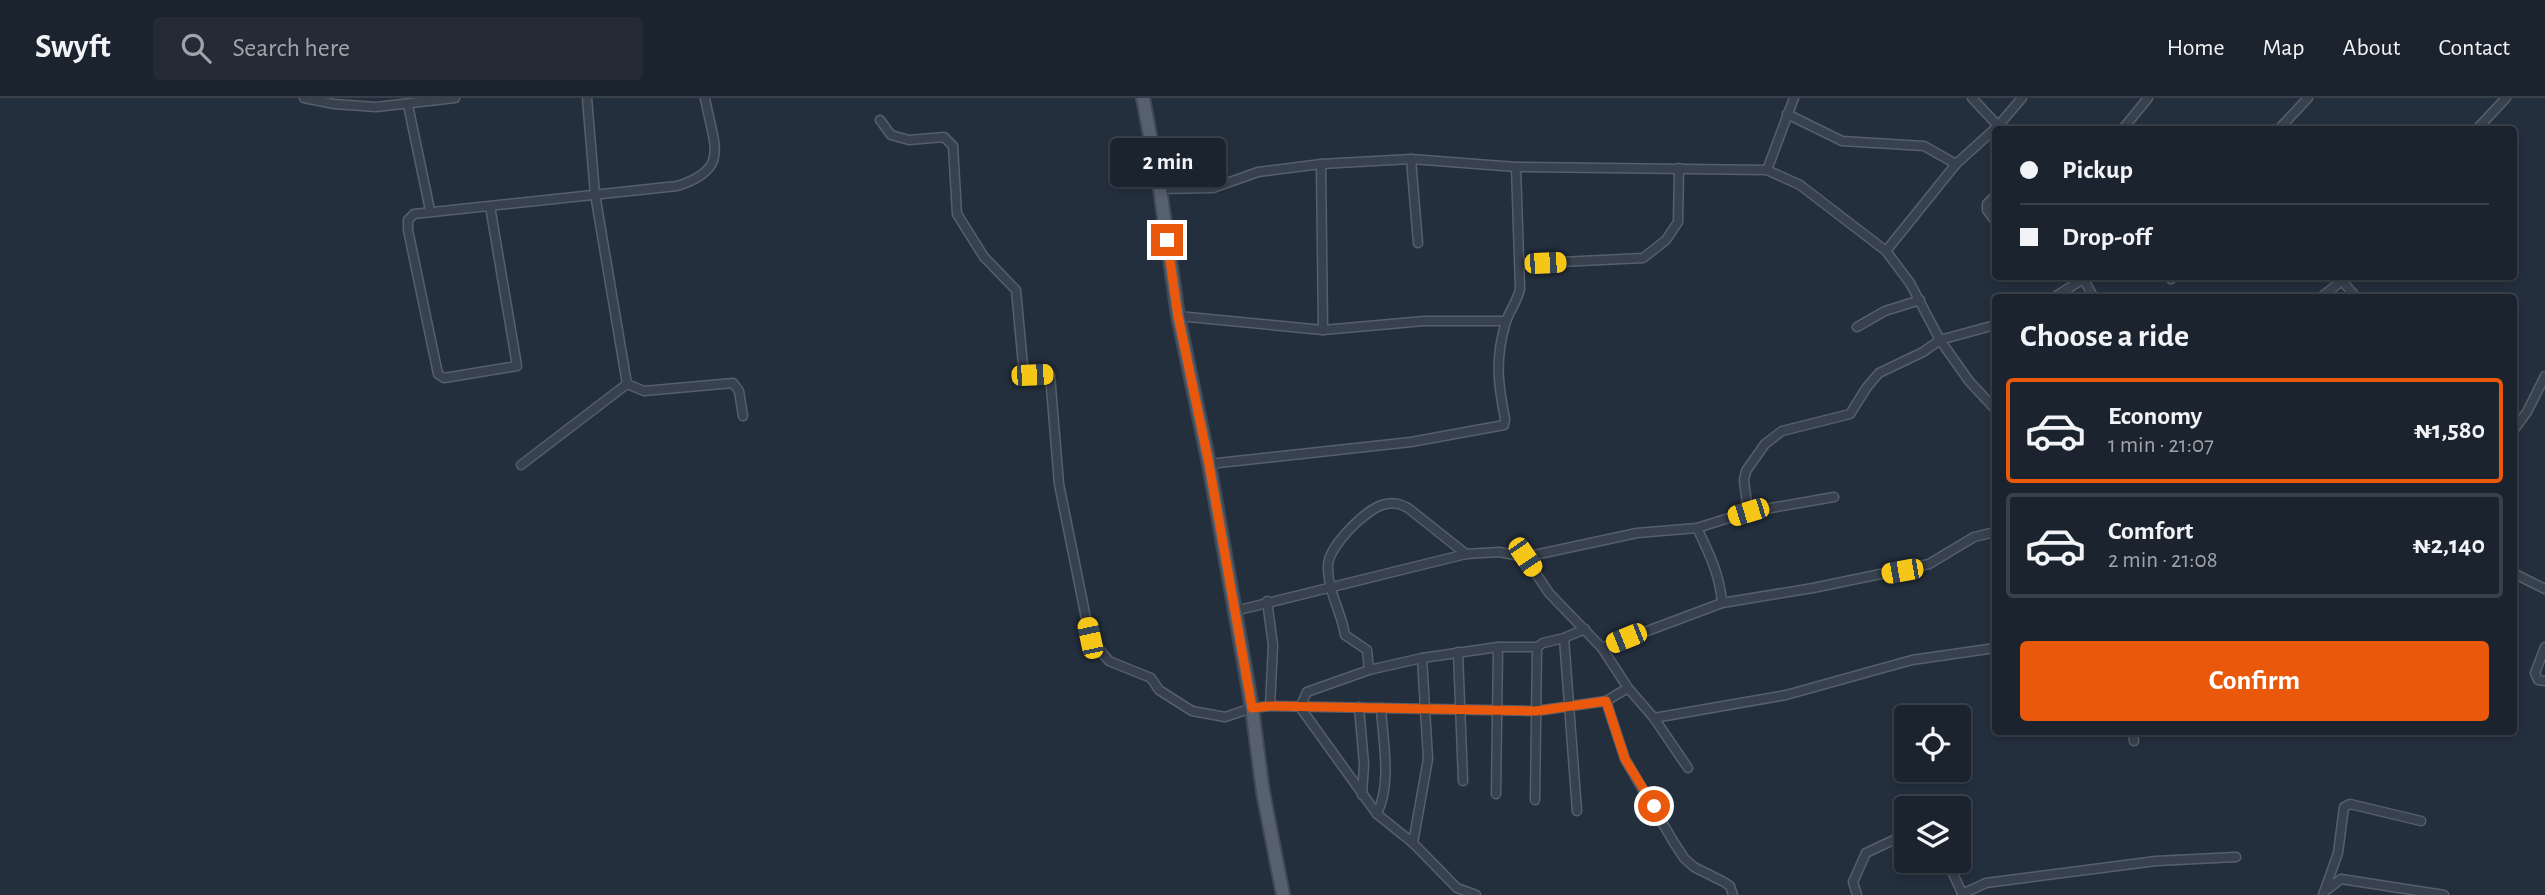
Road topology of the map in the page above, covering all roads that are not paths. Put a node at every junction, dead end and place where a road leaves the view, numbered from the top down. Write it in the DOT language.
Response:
graph roads {
  1 [pos="304,98"];
  2 [pos="455,98"];
  3 [pos="587,98"];
  4 [pos="705,98"];
  5 [pos="1143,98"];
  6 [pos="1794,98"];
  7 [pos="1972,98"];
  8 [pos="2022,98"];
  9 [pos="2148,98"];
  10 [pos="2302,100"];
  11 [pos="2501,100"];
  12 [pos="408,105"];
  13 [pos="1787,114"];
  14 [pos="880,120"];
  15 [pos="1999,126"];
  16 [pos="2001,126"];
  17 [pos="2125,126"];
  18 [pos="2281,126"];
  19 [pos="2479,126"];
  20 [pos="1992,134"];
  21 [pos="1411,159"];
  22 [pos="1321,164"];
  23 [pos="1956,164"];
  24 [pos="1516,167"];
  25 [pos="1679,168"];
  26 [pos="1767,170"];
  27 [pos="1160,189"];
  28 [pos="595,194"];
  29 [pos="1992,199"];
  30 [pos="491,206"];
  31 [pos="430,210"];
  32 [pos="1992,217"];
  33 [pos="1418,243"];
  34 [pos="1886,251"];
  35 [pos="1521,264"];
  36 [pos="2083,280"];
  37 [pos="2344,280"];
  38 [pos="2060,294"];
  39 [pos="2325,294"];
  40 [pos="1920,300"];
  41 [pos="1178,316"];
  42 [pos="1505,321"];
  43 [pos="1992,326"];
  44 [pos="1857,327"];
  45 [pos="1323,330"];
  46 [pos="1940,340"];
  47 [pos="2545,376"];
  48 [pos="627,384"];
  49 [pos="1992,406"];
  50 [pos="743,416"];
  51 [pos="2517,426"];
  52 [pos="1209,464"];
  53 [pos="521,465"];
  54 [pos="1834,497"];
  55 [pos="1748,512"];
  56 [pos="1696,528"];
  57 [pos="1992,533"];
  58 [pos="1466,554"];
  59 [pos="1525,557"];
  60 [pos="2517,575"];
  61 [pos="1330,589"];
  62 [pos="2545,589"];
  63 [pos="1267,601"];
  64 [pos="1722,603"];
  65 [pos="1234,611"];
  66 [pos="1585,629"];
  67 [pos="1564,638"];
  68 [pos="1498,647"];
  69 [pos="1537,647"];
  70 [pos="2545,647"];
  71 [pos="1602,648"];
  72 [pos="1992,648"];
  73 [pos="1458,653"];
  74 [pos="1422,658"];
  75 [pos="1369,670"];
  76 [pos="2545,681"];
  77 [pos="1628,688"];
  78 [pos="1606,701"];
  79 [pos="1270,706"];
  80 [pos="1570,706"];
  81 [pos="1300,707"];
  82 [pos="1359,707"];
  83 [pos="1426,707"];
  84 [pos="1252,708"];
  85 [pos="1381,708"];
  86 [pos="1461,709"];
  87 [pos="1496,709"];
  88 [pos="1536,711"];
  89 [pos="1654,718"];
  90 [pos="2133,735"];
  91 [pos="2134,741"];
  92 [pos="1688,768"];
  93 [pos="1463,781"];
  94 [pos="1496,794"];
  95 [pos="1362,796"];
  96 [pos="1535,800"];
  97 [pos="1577,811"];
  98 [pos="1377,814"];
  99 [pos="2421,821"];
  100 [pos="1894,840"];
  101 [pos="1413,844"];
  102 [pos="2236,857"];
  103 [pos="2334,864"];
  104 [pos="1952,873"];
  105 [pos="2342,879"];
  106 [pos="2324,893"];
  107 [pos="1283,895"];
  108 [pos="1476,895"];
  109 [pos="1733,895"];
  110 [pos="1857,895"];
  111 [pos="1962,895"];
  112 [pos="2444,895"];
  1 -- 12 [label="street"];
  2 -- 12 [label="street"];
  3 -- 28 [label="street"];
  4 -- 28 [label="street"];
  5 -- 27 [label="main road"];
  6 -- 13 [label="street"];
  7 -- 15 [label="street"];
  8 -- 16 [label="street"];
  9 -- 17 [label="street"];
  10 -- 18 [label="street"];
  11 -- 19 [label="street"];
  12 -- 31 [label="street"];
  13 -- 23 [label="street"];
  13 -- 26 [label="street"];
  14 -- 84 [label="street"];
  20 -- 23 [label="street"];
  21 -- 22 [label="street"];
  21 -- 24 [label="street"];
  21 -- 33 [label="street"];
  22 -- 27 [label="street"];
  22 -- 45 [label="street"];
  23 -- 34 [label="street"];
  24 -- 25 [label="street"];
  24 -- 35 [label="street"];
  25 -- 26 [label="street"];
  25 -- 35 [label="street"];
  26 -- 34 [label="street"];
  27 -- 41 [label="main road"];
  28 -- 30 [label="street"];
  28 -- 48 [label="street"];
  29 -- 32 [label="street"];
  30 -- 31 [label="street"];
  30 -- 31 [label="street"];
  34 -- 40 [label="street"];
  35 -- 42 [label="street"];
  36 -- 38 [label="street"];
  37 -- 39 [label="street"];
  40 -- 44 [label="street"];
  40 -- 46 [label="street"];
  41 -- 45 [label="street"];
  41 -- 52 [label="main road"];
  42 -- 45 [label="street"];
  42 -- 52 [label="street"];
  43 -- 46 [label="street"];
  46 -- 49 [label="street"];
  46 -- 55 [label="street"];
  47 -- 51 [label="street"];
  48 -- 50 [label="street"];
  48 -- 53 [label="street"];
  52 -- 65 [label="main road"];
  54 -- 55 [label="street"];
  55 -- 56 [label="street"];
  56 -- 59 [label="street"];
  56 -- 64 [label="street"];
  57 -- 64 [label="street"];
  58 -- 59 [label="street"];
  58 -- 61 [label="street"];
  58 -- 61 [label="street"];
  59 -- 66 [label="street"];
  60 -- 62 [label="street"];
  61 -- 63 [label="street"];
  61 -- 75 [label="street"];
  63 -- 65 [label="street"];
  63 -- 79 [label="street"];
  64 -- 71 [label="street"];
  65 -- 84 [label="main road"];
  66 -- 67 [label="street"];
  66 -- 71 [label="street"];
  67 -- 69 [label="street"];
  67 -- 80 [label="street"];
  68 -- 69 [label="street"];
  68 -- 73 [label="street"];
  68 -- 87 [label="street"];
  69 -- 88 [label="street"];
  70 -- 76 [label="street"];
  71 -- 77 [label="street"];
  72 -- 89 [label="street"];
  73 -- 74 [label="street"];
  73 -- 86 [label="street"];
  74 -- 75 [label="street"];
  74 -- 83 [label="street"];
  75 -- 81 [label="street"];
  77 -- 78 [label="street"];
  77 -- 89 [label="street"];
  78 -- 80 [label="street"];
  78 -- 109 [label="street"];
  79 -- 81 [label="street"];
  79 -- 84 [label="street"];
  80 -- 88 [label="street"];
  80 -- 97 [label="street"];
  81 -- 82 [label="street"];
  81 -- 95 [label="street"];
  82 -- 85 [label="street"];
  82 -- 95 [label="street"];
  83 -- 85 [label="street"];
  83 -- 86 [label="street"];
  83 -- 101 [label="street"];
  84 -- 107 [label="main road"];
  85 -- 98 [label="street"];
  86 -- 87 [label="street"];
  86 -- 93 [label="street"];
  87 -- 88 [label="street"];
  87 -- 94 [label="street"];
  88 -- 96 [label="street"];
  89 -- 92 [label="street"];
  90 -- 91 [label="street"];
  95 -- 98 [label="street"];
  98 -- 101 [label="street"];
  99 -- 103 [label="street"];
  100 -- 110 [label="street"];
  101 -- 108 [label="street"];
  102 -- 111 [label="street"];
  103 -- 105 [label="street"];
  103 -- 106 [label="street"];
  104 -- 111 [label="street"];
  105 -- 106 [label="street"];
  105 -- 112 [label="street"];
}
